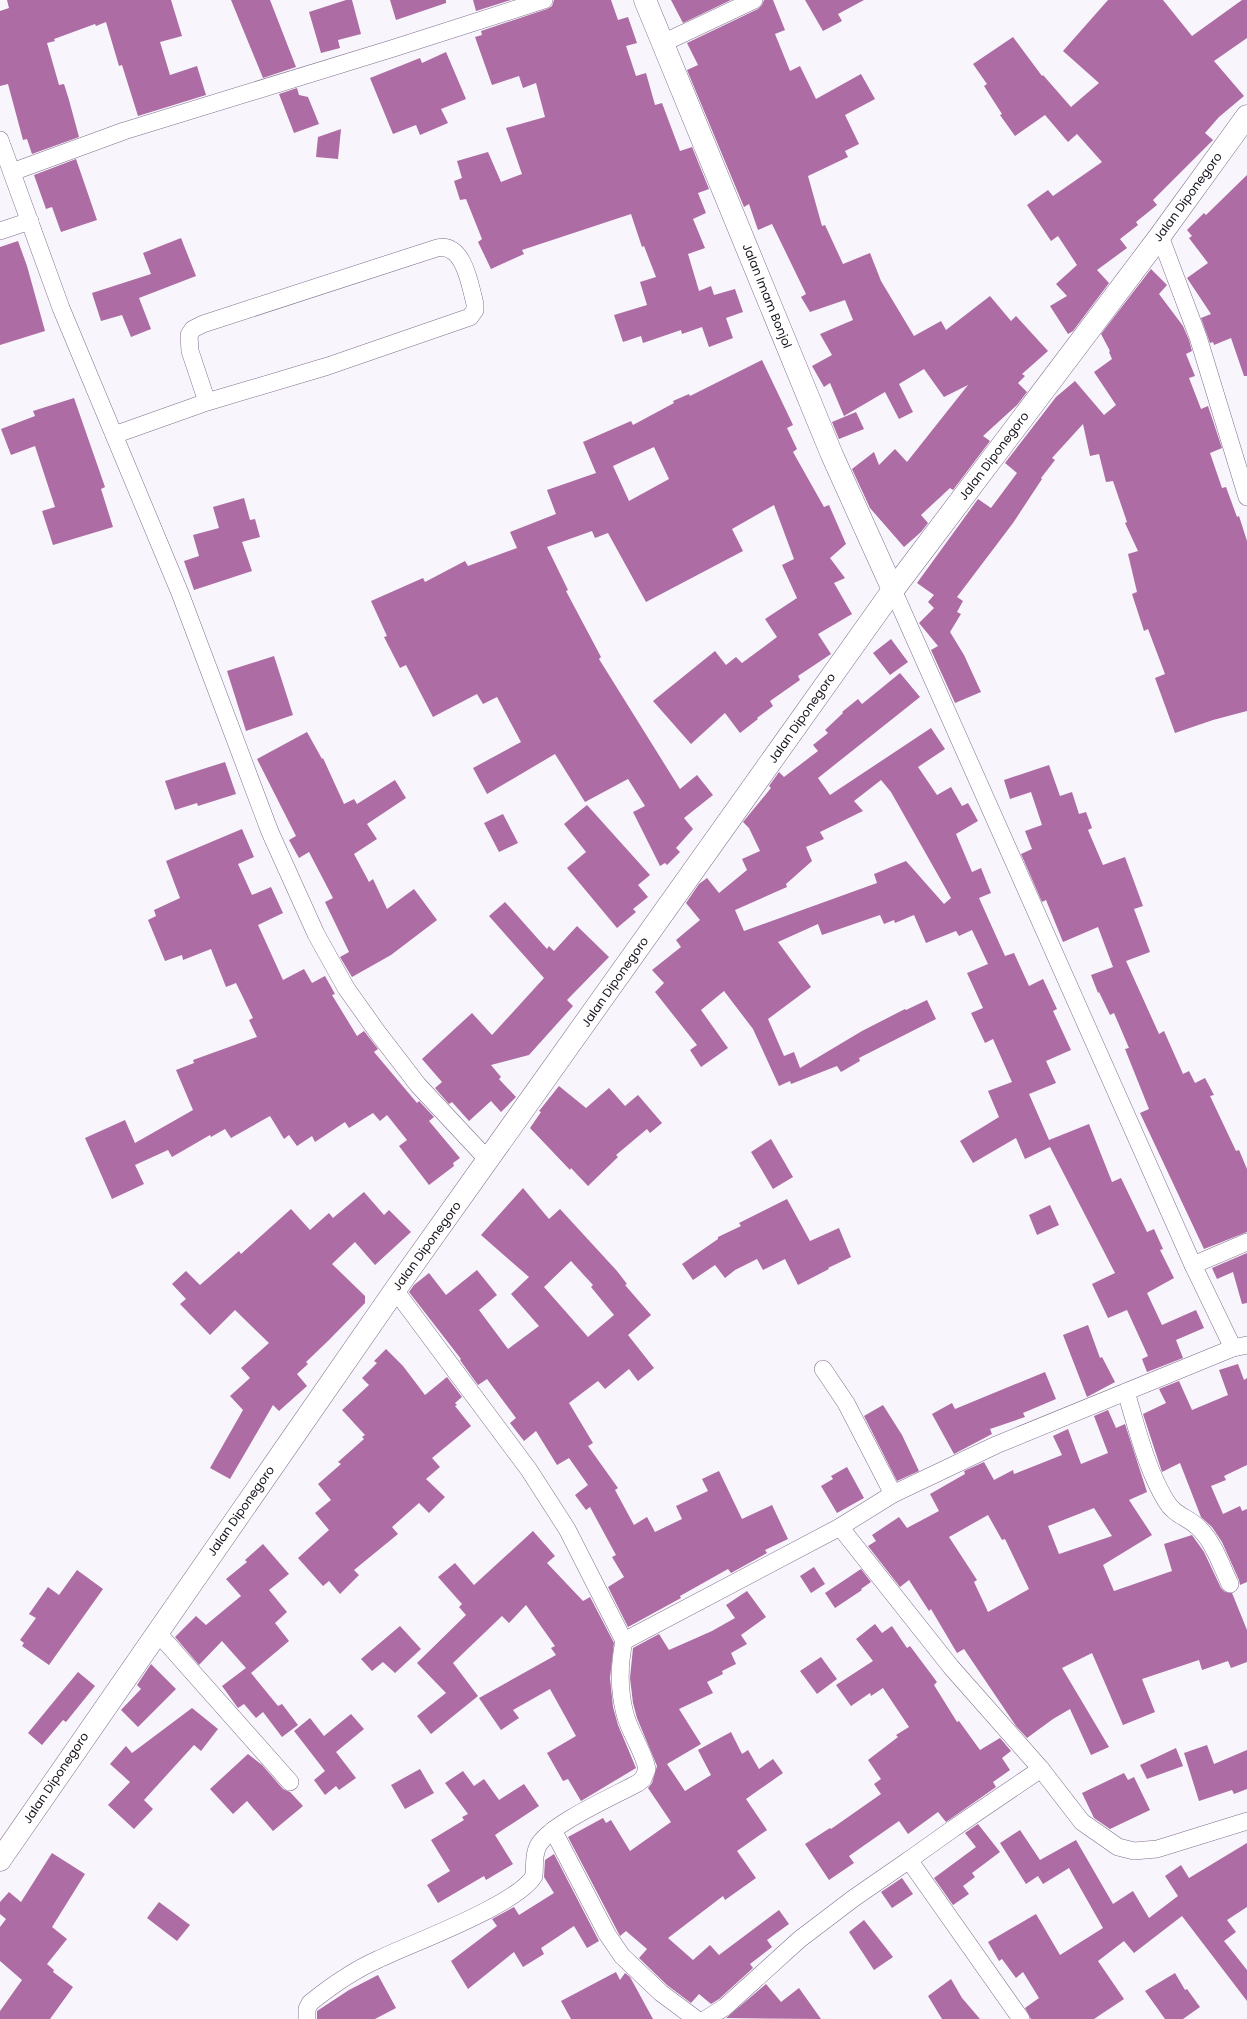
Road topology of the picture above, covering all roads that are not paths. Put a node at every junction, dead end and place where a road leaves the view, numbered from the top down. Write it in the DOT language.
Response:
graph roads {
  1 [pos="544,0"];
  2 [pos="645,0"];
  3 [pos="754,0"];
  4 [pos="662,43"];
  5 [pos="1247,116"];
  6 [pos="1,146"];
  7 [pos="12,172"];
  8 [pos="30,221"];
  9 [pos="0,231"];
  10 [pos="1160,236"];
  11 [pos="207,402"];
  12 [pos="114,435"];
  13 [pos="1247,497"];
  14 [pos="893,590"];
  15 [pos="488,1160"];
  16 [pos="1247,1242"];
  17 [pos="1193,1265"];
  18 [pos="395,1290"];
  19 [pos="1240,1347"];
  20 [pos="824,1369"];
  21 [pos="1126,1392"];
  22 [pos="893,1494"];
  23 [pos="840,1527"];
  24 [pos="1230,1584"];
  25 [pos="157,1632"];
  26 [pos="624,1641"];
  27 [pos="1041,1769"];
  28 [pos="290,1782"];
  29 [pos="1247,1821"];
  30 [pos="553,1830"];
  31 [pos="0,1860"];
  32 [pos="909,1860"];
  33 [pos="307,2019"];
  34 [pos="696,2019"];
  35 [pos="706,2019"];
  36 [pos="1021,2019"];
  1 -- 7 [label="street"];
  2 -- 4 [label="main road, Jalan Imam Bonjol"];
  3 -- 4 [label="street"];
  4 -- 14 [label="main road, Jalan Imam Bonjol"];
  5 -- 10 [label="main road, Jalan Diponegoro"];
  6 -- 7 [label="street"];
  7 -- 8 [label="street"];
  8 -- 9 [label="street"];
  8 -- 12 [label="street"];
  10 -- 13 [label="street"];
  10 -- 14 [label="main road, Jalan Diponegoro"];
  11 -- 11 [label="street"];
  11 -- 12 [label="street"];
  12 -- 15 [label="street"];
  14 -- 15 [label="main road, Jalan Diponegoro"];
  14 -- 17 [label="street"];
  15 -- 18 [label="main road, Jalan Diponegoro"];
  16 -- 17 [label="street"];
  17 -- 19 [label="street"];
  18 -- 25 [label="main road, Jalan Diponegoro"];
  18 -- 26 [label="street"];
  19 -- 21 [label="street"];
  20 -- 22 [label="street"];
  21 -- 22 [label="street"];
  21 -- 24 [label="street"];
  22 -- 23 [label="street"];
  23 -- 26 [label="street"];
  23 -- 27 [label="street"];
  25 -- 28 [label="street"];
  25 -- 31 [label="main road, Jalan Diponegoro"];
  26 -- 30 [label="street"];
  27 -- 29 [label="street"];
  27 -- 32 [label="street"];
  30 -- 33 [label="street"];
  30 -- 34 [label="street"];
  32 -- 35 [label="street"];
  32 -- 36 [label="street"];
}
